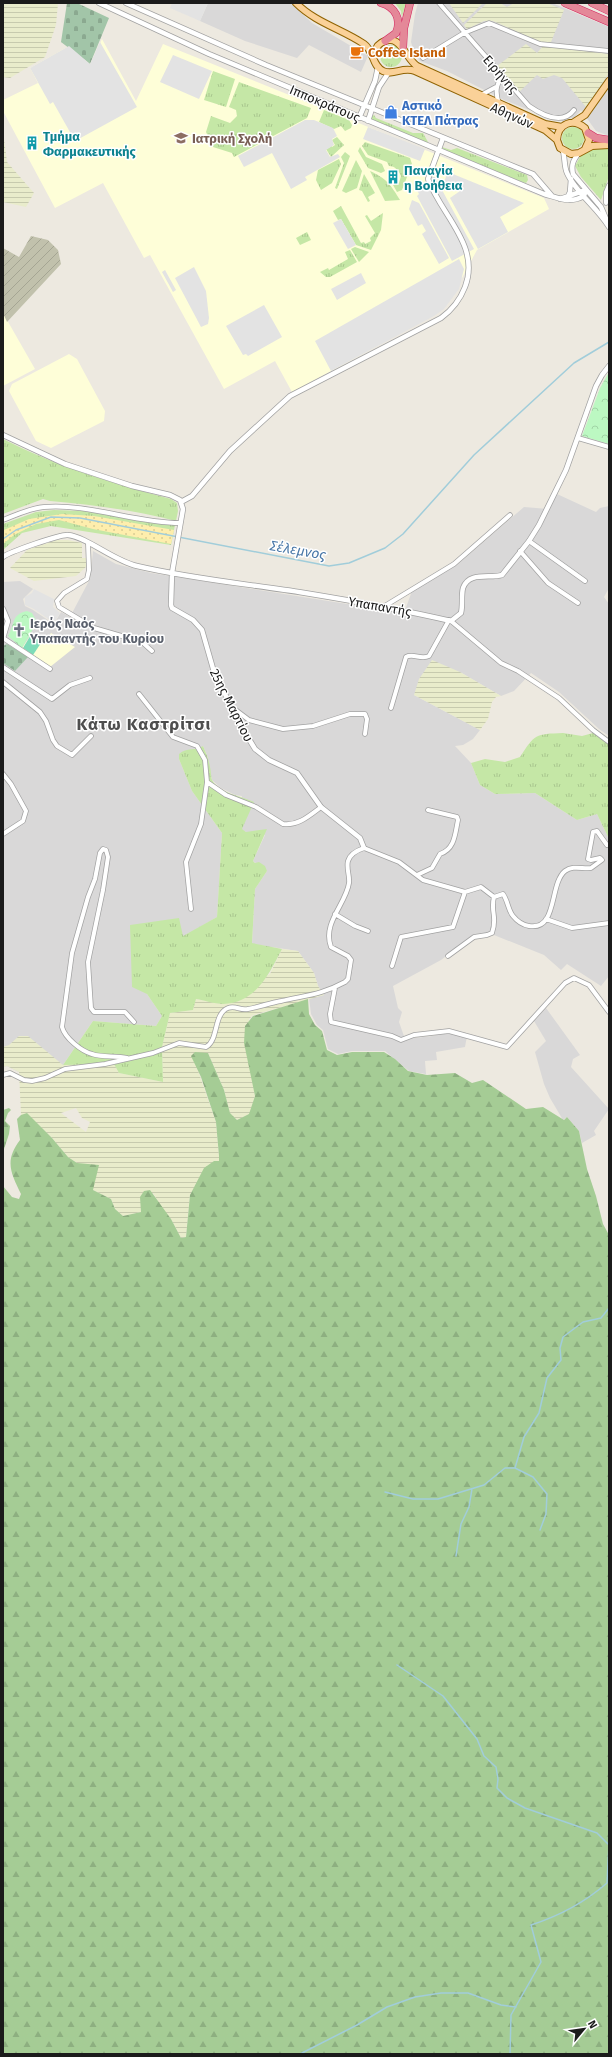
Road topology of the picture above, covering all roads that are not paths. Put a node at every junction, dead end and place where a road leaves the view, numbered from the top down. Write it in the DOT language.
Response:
graph roads {
  1 [pos="99,3"];
  2 [pos="126,3"];
  3 [pos="296,3"];
  4 [pos="381,3"];
  5 [pos="410,3"];
  6 [pos="439,3"];
  7 [pos="565,3"];
  8 [pos="592,3"];
  9 [pos="609,11"];
  10 [pos="609,22"];
  11 [pos="464,33"];
  12 [pos="360,42"];
  13 [pos="382,43"];
  14 [pos="403,47"];
  15 [pos="609,52"];
  16 [pos="406,55"];
  17 [pos="374,56"];
  18 [pos="424,58"];
  19 [pos="378,67"];
  20 [pos="399,70"];
  21 [pos="389,72"];
  22 [pos="502,75"];
  23 [pos="609,81"];
  24 [pos="496,87"];
  25 [pos="480,95"];
  26 [pos="499,104"];
  27 [pos="364,106"];
  28 [pos="372,109"];
  29 [pos="574,110"];
  30 [pos="360,118"];
  31 [pos="368,121"];
  32 [pos="574,122"];
  33 [pos="562,127"];
  34 [pos="588,133"];
  35 [pos="443,138"];
  36 [pos="557,140"];
  37 [pos="609,140"];
  38 [pos="609,145"];
  39 [pos="438,150"];
  40 [pos="563,151"];
  41 [pos="582,151"];
  42 [pos="571,179"];
  43 [pos="609,185"];
  44 [pos="586,190"];
  45 [pos="580,191"];
  46 [pos="584,196"];
  47 [pos="553,197"];
  48 [pos="567,197"];
  49 [pos="559,199"];
  50 [pos="606,203"];
  51 [pos="609,228"];
  52 [pos="609,366"];
  53 [pos="3,435"];
  54 [pos="578,438"];
  55 [pos="609,448"];
  56 [pos="181,502"];
  57 [pos="510,515"];
  58 [pos="3,520"];
  59 [pos="180,523"];
  60 [pos="529,542"];
  61 [pos="88,543"];
  62 [pos="520,551"];
  63 [pos="3,557"];
  64 [pos="172,573"];
  65 [pos="585,581"];
  66 [pos="578,603"];
  67 [pos="383,608"];
  68 [pos="3,609"];
  69 [pos="450,620"];
  70 [pos="3,638"];
  71 [pos="152,651"];
  72 [pos="3,667"];
  73 [pos="50,669"];
  74 [pos="90,678"];
  75 [pos="3,682"];
  76 [pos="139,694"];
  77 [pos="233,708"];
  78 [pos="391,708"];
  79 [pos="365,734"];
  80 [pos="91,736"];
  81 [pos="609,742"];
  82 [pos="3,774"];
  83 [pos="207,782"];
  84 [pos="321,807"];
  85 [pos="428,810"];
  86 [pos="3,834"];
  87 [pos="607,845"];
  88 [pos="364,848"];
  89 [pos="417,875"];
  90 [pos="465,892"];
  91 [pos="494,897"];
  92 [pos="191,909"];
  93 [pos="335,914"];
  94 [pos="546,919"];
  95 [pos="609,923"];
  96 [pos="368,931"];
  97 [pos="448,956"];
  98 [pos="392,966"];
  99 [pos="335,988"];
  100 [pos="609,1012"];
  101 [pos="134,1022"];
  102 [pos="129,1058"];
  103 [pos="3,1075"];
  1 -- 30 [label="street, Ιπποκράτους"];
  2 -- 27 [label="street, Ιπποκράτους"];
  3 -- 12 [label="main road"];
  4 -- 13 [label="highway"];
  5 -- 14 [label="highway"];
  6 -- 11 [label="street, Ειρήνης"];
  7 -- 10 [label="highway"];
  8 -- 9 [label="highway"];
  11 -- 15 [label="street"];
  11 -- 18 [label="street"];
  11 -- 22 [label="street, Ειρήνης"];
  12 -- 13 [label="main road"];
  12 -- 17 [label="main road"];
  13 -- 14 [label="main road"];
  13 -- 17 [label="main road"];
  14 -- 16 [label="main road, Αθηνών"];
  16 -- 20 [label="main road"];
  16 -- 25 [label="main road, Αθηνών"];
  17 -- 19 [label="main road"];
  19 -- 21 [label="main road"];
  19 -- 27 [label="street"];
  20 -- 21 [label="main road, Αθηνών"];
  20 -- 36 [label="main road, Αθηνών"];
  21 -- 28 [label="street"];
  22 -- 24 [label="street"];
  22 -- 29 [label="street, Ειρήνης"];
  23 -- 32 [label="main road"];
  24 -- 25 [label="street"];
  24 -- 26 [label="street"];
  25 -- 26 [label="main road, Αθηνών"];
  26 -- 33 [label="main road, Αθηνών"];
  27 -- 28 [label="street, Ιπποκράτους"];
  27 -- 30 [label="street"];
  28 -- 31 [label="street"];
  28 -- 35 [label="street, Ιπποκράτους"];
  30 -- 31 [label="street, Ιπποκράτους"];
  31 -- 39 [label="street, Ιπποκράτους"];
  32 -- 33 [label="main road"];
  32 -- 34 [label="main road"];
  33 -- 36 [label="main road"];
  34 -- 37 [label="highway"];
  34 -- 41 [label="main road"];
  35 -- 39 [label="street"];
  35 -- 47 [label="street, Ιπποκράτους"];
  36 -- 40 [label="main road, Αθηνών"];
  38 -- 41 [label="main road"];
  39 -- 47 [label="street, Ιπποκράτους"];
  39 -- 56 [label="street"];
  40 -- 41 [label="main road"];
  40 -- 42 [label="street"];
  41 -- 44 [label="street"];
  42 -- 45 [label="street"];
  42 -- 48 [label="street"];
  43 -- 50 [label="street"];
  44 -- 45 [label="street"];
  44 -- 46 [label="street"];
  44 -- 51 [label="street"];
  45 -- 46 [label="street"];
  45 -- 48 [label="street"];
  46 -- 49 [label="street, Ιπποκράτους"];
  46 -- 51 [label="street"];
  47 -- 49 [label="street, Ιπποκράτους"];
  48 -- 49 [label="street"];
  52 -- 54 [label="street"];
  53 -- 56 [label="street"];
  54 -- 55 [label="street"];
  54 -- 60 [label="street"];
  56 -- 59 [label="street"];
  57 -- 67 [label="street"];
  58 -- 59 [label="street"];
  59 -- 64 [label="street"];
  60 -- 62 [label="street"];
  60 -- 65 [label="street"];
  61 -- 63 [label="street, Υπαπαντής"];
  61 -- 64 [label="street, Υπαπαντής"];
  61 -- 71 [label="street"];
  62 -- 66 [label="street"];
  62 -- 69 [label="street"];
  64 -- 67 [label="street, Υπαπαντής"];
  64 -- 77 [label="street, 25ης Μαρτίου"];
  67 -- 69 [label="street, Υπαπαντής"];
  68 -- 70 [label="street"];
  69 -- 78 [label="street"];
  69 -- 81 [label="street"];
  70 -- 73 [label="street"];
  72 -- 74 [label="street"];
  75 -- 80 [label="street"];
  76 -- 83 [label="street"];
  77 -- 79 [label="street"];
  77 -- 84 [label="street, 25ης Μαρτίου"];
  82 -- 86 [label="street"];
  83 -- 84 [label="street"];
  83 -- 92 [label="street"];
  84 -- 88 [label="street, 25ης Μαρτίου"];
  85 -- 89 [label="street"];
  87 -- 94 [label="street"];
  88 -- 89 [label="street"];
  88 -- 93 [label="street"];
  89 -- 90 [label="street"];
  90 -- 91 [label="street"];
  90 -- 98 [label="street"];
  91 -- 94 [label="street"];
  91 -- 97 [label="street"];
  93 -- 96 [label="street"];
  93 -- 99 [label="street"];
  94 -- 95 [label="street"];
  99 -- 100 [label="street"];
  99 -- 102 [label="street"];
  101 -- 102 [label="street"];
  102 -- 103 [label="street"];
}
